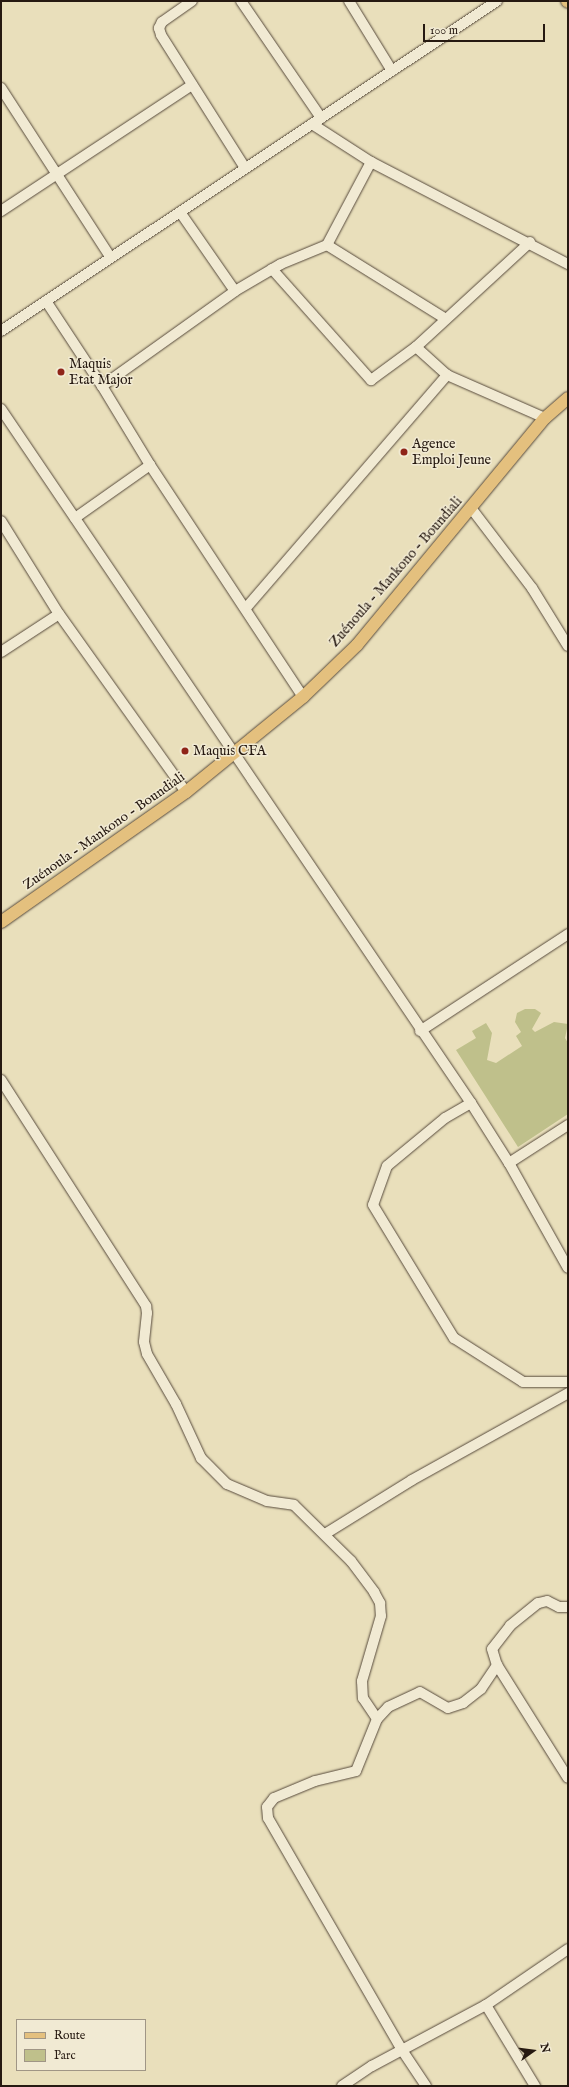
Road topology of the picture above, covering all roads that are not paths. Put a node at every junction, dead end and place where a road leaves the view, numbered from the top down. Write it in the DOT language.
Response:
graph roads {
  1 [pos="192,1"];
  2 [pos="241,1"];
  3 [pos="348,1"];
  4 [pos="497,1"];
  5 [pos="392,71"];
  6 [pos="192,85"];
  7 [pos="1,88"];
  8 [pos="321,118"];
  9 [pos="312,124"];
  10 [pos="370,162"];
  11 [pos="245,168"];
  12 [pos="57,175"];
  13 [pos="1,211"];
  14 [pos="180,212"];
  15 [pos="530,242"];
  16 [pos="327,245"];
  17 [pos="111,258"];
  18 [pos="568,264"];
  19 [pos="272,269"];
  20 [pos="235,291"];
  21 [pos="46,301"];
  22 [pos="446,319"];
  23 [pos="1,331"];
  24 [pos="416,347"];
  25 [pos="447,374"];
  26 [pos="102,386"];
  27 [pos="568,398"];
  28 [pos="1,409"];
  29 [pos="545,418"];
  30 [pos="150,465"];
  31 [pos="471,508"];
  32 [pos="75,518"];
  33 [pos="1,521"];
  34 [pos="246,608"];
  35 [pos="59,614"];
  36 [pos="568,646"];
  37 [pos="1,652"];
  38 [pos="303,697"];
  39 [pos="236,753"];
  40 [pos="186,792"];
  41 [pos="1,922"];
  42 [pos="568,934"];
  43 [pos="420,1031"];
  44 [pos="1,1080"];
  45 [pos="471,1103"];
  46 [pos="568,1124"];
  47 [pos="509,1163"];
  48 [pos="567,1262"];
  49 [pos="568,1382"];
  50 [pos="568,1394"];
  51 [pos="325,1534"];
  52 [pos="568,1606"];
  53 [pos="498,1666"];
  54 [pos="377,1719"];
  55 [pos="568,1778"];
  56 [pos="567,1952"];
  57 [pos="486,2006"];
  58 [pos="402,2050"];
  59 [pos="342,2086"];
  60 [pos="426,2086"];
  61 [pos="535,2086"];
  1 -- 6 [label="street"];
  2 -- 8 [label="street"];
  3 -- 5 [label="street"];
  4 -- 5 [label="street"];
  5 -- 8 [label="street"];
  6 -- 11 [label="street"];
  6 -- 12 [label="street"];
  7 -- 12 [label="street"];
  8 -- 9 [label="street"];
  9 -- 10 [label="street"];
  9 -- 11 [label="street"];
  10 -- 15 [label="street"];
  10 -- 16 [label="street"];
  11 -- 14 [label="street"];
  12 -- 13 [label="street"];
  12 -- 17 [label="street"];
  14 -- 17 [label="street"];
  14 -- 20 [label="street"];
  15 -- 18 [label="street"];
  15 -- 22 [label="street"];
  16 -- 19 [label="street"];
  16 -- 22 [label="street"];
  17 -- 21 [label="street"];
  19 -- 20 [label="street"];
  19 -- 24 [label="street"];
  20 -- 26 [label="street"];
  21 -- 23 [label="street"];
  21 -- 26 [label="street"];
  22 -- 24 [label="street"];
  24 -- 25 [label="street"];
  25 -- 29 [label="street"];
  25 -- 34 [label="street"];
  26 -- 30 [label="street"];
  27 -- 29 [label="main road, Zuénoula - Mankono - Boundiali"];
  28 -- 32 [label="street"];
  29 -- 31 [label="main road, Zuénoula - Mankono - Boundiali"];
  30 -- 32 [label="street"];
  30 -- 34 [label="street"];
  31 -- 36 [label="street"];
  31 -- 38 [label="main road, Zuénoula - Mankono - Boundiali"];
  32 -- 39 [label="street"];
  33 -- 35 [label="street"];
  34 -- 38 [label="street"];
  35 -- 37 [label="street"];
  35 -- 40 [label="street"];
  38 -- 39 [label="main road, Zuénoula - Mankono - Boundiali"];
  39 -- 40 [label="main road, Zuénoula - Mankono - Boundiali"];
  39 -- 43 [label="street"];
  40 -- 41 [label="main road, Zuénoula - Mankono - Boundiali"];
  42 -- 43 [label="street"];
  43 -- 45 [label="street"];
  44 -- 51 [label="street"];
  45 -- 47 [label="street"];
  45 -- 49 [label="street"];
  46 -- 47 [label="street"];
  47 -- 48 [label="street"];
  50 -- 51 [label="street"];
  51 -- 54 [label="street"];
  52 -- 53 [label="street"];
  53 -- 54 [label="street"];
  53 -- 55 [label="street"];
  54 -- 58 [label="street"];
  56 -- 57 [label="street"];
  57 -- 58 [label="street"];
  57 -- 61 [label="street"];
  58 -- 59 [label="street"];
  58 -- 60 [label="street"];
}
